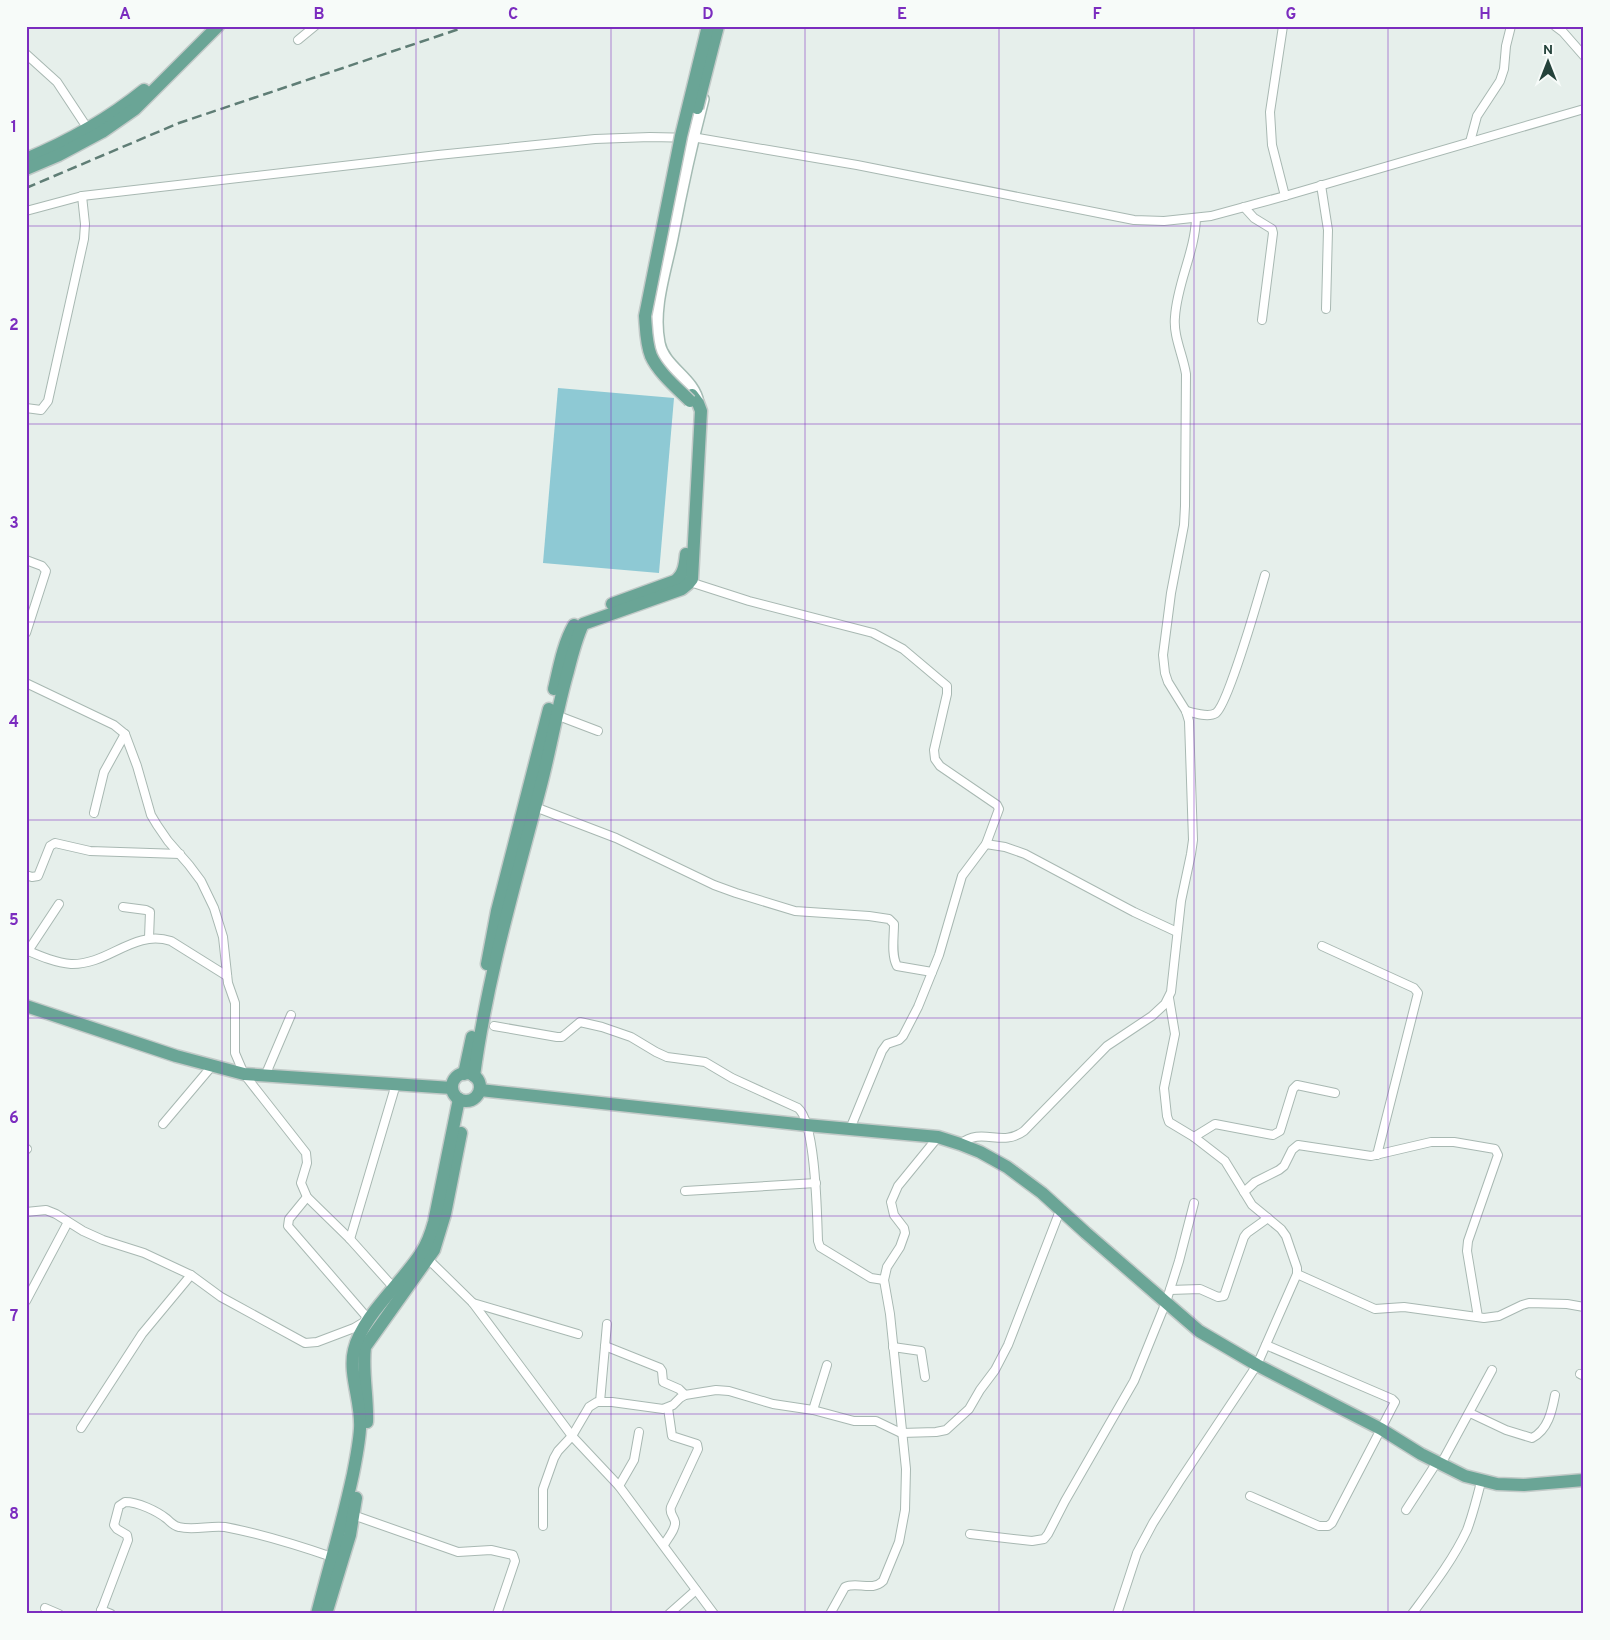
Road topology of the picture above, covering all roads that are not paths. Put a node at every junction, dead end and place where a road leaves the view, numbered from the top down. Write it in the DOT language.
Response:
graph roads {
  1 [pos="207,26"];
  2 [pos="218,26"];
  3 [pos="704,26"];
  4 [pos="708,26"];
  5 [pos="718,26"];
  6 [pos="722,26"];
  7 [pos="1283,26"];
  8 [pos="1511,26"];
  9 [pos="1555,26"];
  10 [pos="313,27"];
  11 [pos="298,40"];
  12 [pos="26,54"];
  13 [pos="1584,56"];
  14 [pos="1584,109"];
  15 [pos="88,129"];
  16 [pos="676,138"];
  17 [pos="692,138"];
  18 [pos="1470,142"];
  19 [pos="26,159"];
  20 [pos="26,169"];
  21 [pos="1322,186"];
  22 [pos="82,196"];
  23 [pos="1285,196"];
  24 [pos="1244,207"];
  25 [pos="26,211"];
  26 [pos="1196,218"];
  27 [pos="1326,309"];
  28 [pos="1262,320"];
  29 [pos="693,401"];
  30 [pos="26,408"];
  31 [pos="26,560"];
  32 [pos="1266,575"];
  33 [pos="690,582"];
  34 [pos="27,631"];
  35 [pos="26,683"];
  36 [pos="1186,711"];
  37 [pos="556,715"];
  38 [pos="598,731"];
  39 [pos="125,734"];
  40 [pos="535,807"];
  41 [pos="94,813"];
  42 [pos="986,844"];
  43 [pos="180,854"];
  44 [pos="26,875"];
  45 [pos="59,904"];
  46 [pos="123,907"];
  47 [pos="1177,932"];
  48 [pos="149,938"];
  49 [pos="1322,946"];
  50 [pos="27,950"];
  51 [pos="932,972"];
  52 [pos="227,976"];
  53 [pos="1169,998"];
  54 [pos="26,1006"];
  55 [pos="291,1015"];
  56 [pos="494,1026"];
  57 [pos="212,1066"];
  58 [pos="244,1074"];
  59 [pos="469,1075"];
  60 [pos="265,1076"];
  61 [pos="396,1084"];
  62 [pos="452,1088"];
  63 [pos="480,1090"];
  64 [pos="1335,1093"];
  65 [pos="463,1100"];
  66 [pos="163,1124"];
  67 [pos="806,1125"];
  68 [pos="850,1129"];
  69 [pos="938,1137"];
  70 [pos="1194,1138"];
  71 [pos="960,1144"];
  72 [pos="1377,1155"];
  73 [pos="816,1183"];
  74 [pos="686,1191"];
  75 [pos="1244,1192"];
  76 [pos="307,1197"];
  77 [pos="1194,1203"];
  78 [pos="1061,1208"];
  79 [pos="26,1212"];
  80 [pos="1268,1218"];
  81 [pos="68,1222"];
  82 [pos="350,1239"];
  83 [pos="428,1259"];
  84 [pos="192,1274"];
  85 [pos="1297,1274"];
  86 [pos="884,1280"];
  87 [pos="394,1288"];
  88 [pos="1168,1296"];
  89 [pos="26,1301"];
  90 [pos="473,1303"];
  91 [pos="1584,1307"];
  92 [pos="1478,1317"];
  93 [pos="607,1324"];
  94 [pos="578,1334"];
  95 [pos="1266,1345"];
  96 [pos="605,1346"];
  97 [pos="893,1347"];
  98 [pos="827,1364"];
  99 [pos="1257,1365"];
  100 [pos="1492,1370"];
  101 [pos="925,1378"];
  102 [pos="1555,1395"];
  103 [pos="685,1396"];
  104 [pos="600,1402"];
  105 [pos="668,1408"];
  106 [pos="812,1410"];
  107 [pos="1470,1413"];
  108 [pos="81,1428"];
  109 [pos="1381,1429"];
  110 [pos="639,1432"];
  111 [pos="902,1433"];
  112 [pos="572,1436"];
  113 [pos="1439,1463"];
  114 [pos="1584,1480"];
  115 [pos="1481,1482"];
  116 [pos="620,1486"];
  117 [pos="1250,1496"];
  118 [pos="1406,1510"];
  119 [pos="353,1515"];
  120 [pos="543,1526"];
  121 [pos="970,1534"];
  122 [pos="664,1545"];
  123 [pos="332,1557"];
  124 [pos="696,1590"];
  125 [pos="45,1608"];
  126 [pos="100,1612"];
  127 [pos="59,1614"];
  128 [pos="111,1614"];
  129 [pos="317,1614"];
  130 [pos="326,1614"];
  131 [pos="497,1614"];
  132 [pos="669,1614"];
  133 [pos="714,1614"];
  134 [pos="830,1614"];
  135 [pos="1117,1614"];
  136 [pos="1412,1614"];
  1 -- 15 [label="main road"];
  2 -- 20 [label="main road"];
  3 -- 16 [label="street"];
  4 -- 29 [label="main road, bridge"];
  5 -- 29 [label="main road, bridge"];
  6 -- 17 [label="street"];
  7 -- 23 [label="street"];
  8 -- 18 [label="street"];
  9 -- 13 [label="street"];
  10 -- 11 [label="street"];
  12 -- 15 [label="street"];
  14 -- 18 [label="street"];
  15 -- 19 [label="main road"];
  16 -- 17 [label="street"];
  16 -- 22 [label="street"];
  16 -- 29 [label="street"];
  17 -- 26 [label="street"];
  17 -- 29 [label="street"];
  18 -- 21 [label="street"];
  21 -- 23 [label="street"];
  21 -- 27 [label="street"];
  22 -- 25 [label="street"];
  22 -- 30 [label="street"];
  23 -- 24 [label="street"];
  24 -- 26 [label="street"];
  24 -- 28 [label="street"];
  26 -- 36 [label="street"];
  29 -- 33 [label="main road"];
  29 -- 59 [label="main road"];
  31 -- 34 [label="street"];
  32 -- 36 [label="street"];
  33 -- 37 [label="main road"];
  33 -- 42 [label="street"];
  35 -- 39 [label="street"];
  36 -- 47 [label="street"];
  37 -- 38 [label="street"];
  37 -- 40 [label="main road"];
  39 -- 41 [label="street"];
  39 -- 43 [label="street"];
  40 -- 51 [label="street"];
  40 -- 59 [label="main road"];
  42 -- 47 [label="street"];
  42 -- 51 [label="street"];
  43 -- 44 [label="street"];
  43 -- 52 [label="street"];
  45 -- 50 [label="street"];
  46 -- 48 [label="street"];
  47 -- 53 [label="street"];
  48 -- 50 [label="street"];
  48 -- 52 [label="street"];
  49 -- 72 [label="street"];
  51 -- 68 [label="street"];
  52 -- 58 [label="street"];
  53 -- 70 [label="street"];
  53 -- 71 [label="street"];
  54 -- 57 [label="main road"];
  55 -- 60 [label="street"];
  56 -- 67 [label="street"];
  57 -- 58 [label="main road"];
  57 -- 66 [label="street"];
  58 -- 60 [label="main road"];
  58 -- 76 [label="street"];
  59 -- 62 [label="main road"];
  59 -- 63 [label="main road"];
  60 -- 61 [label="main road"];
  61 -- 62 [label="main road"];
  61 -- 82 [label="street"];
  62 -- 65 [label="main road"];
  63 -- 65 [label="main road"];
  63 -- 67 [label="main road"];
  64 -- 70 [label="street"];
  65 -- 83 [label="main road"];
  65 -- 87 [label="main road"];
  67 -- 68 [label="main road"];
  67 -- 73 [label="street"];
  68 -- 69 [label="main road"];
  69 -- 71 [label="main road"];
  69 -- 86 [label="street"];
  70 -- 75 [label="street"];
  71 -- 78 [label="main road"];
  72 -- 75 [label="street"];
  72 -- 92 [label="street"];
  73 -- 74 [label="street"];
  73 -- 86 [label="street"];
  75 -- 80 [label="street"];
  76 -- 82 [label="street"];
  76 -- 84 [label="street"];
  77 -- 88 [label="street"];
  78 -- 88 [label="main road"];
  78 -- 111 [label="street"];
  79 -- 81 [label="street"];
  80 -- 85 [label="street"];
  80 -- 88 [label="street"];
  81 -- 84 [label="street"];
  81 -- 89 [label="street"];
  82 -- 87 [label="street"];
  83 -- 90 [label="street"];
  83 -- 119 [label="main road"];
  84 -- 108 [label="street"];
  85 -- 92 [label="street"];
  85 -- 95 [label="street"];
  86 -- 97 [label="street"];
  87 -- 123 [label="main road"];
  88 -- 99 [label="main road"];
  88 -- 121 [label="street"];
  90 -- 94 [label="street"];
  90 -- 112 [label="street"];
  91 -- 92 [label="street"];
  93 -- 96 [label="street"];
  95 -- 99 [label="street"];
  95 -- 109 [label="street"];
  96 -- 103 [label="street"];
  96 -- 104 [label="street"];
  97 -- 101 [label="street"];
  97 -- 111 [label="street"];
  98 -- 106 [label="street"];
  99 -- 109 [label="main road"];
  99 -- 135 [label="street"];
  100 -- 107 [label="street"];
  102 -- 107 [label="street"];
  103 -- 105 [label="street"];
  103 -- 106 [label="street"];
  104 -- 105 [label="street"];
  104 -- 112 [label="street"];
  105 -- 122 [label="street"];
  106 -- 111 [label="street"];
  107 -- 113 [label="street"];
  109 -- 113 [label="main road"];
  109 -- 117 [label="street"];
  110 -- 116 [label="street"];
  111 -- 134 [label="street"];
  112 -- 116 [label="street"];
  112 -- 120 [label="street"];
  113 -- 115 [label="main road"];
  113 -- 118 [label="street"];
  114 -- 115 [label="main road"];
  115 -- 136 [label="street"];
  116 -- 122 [label="street"];
  119 -- 130 [label="main road"];
  119 -- 131 [label="street"];
  122 -- 124 [label="street"];
  123 -- 126 [label="street"];
  123 -- 129 [label="main road"];
  124 -- 132 [label="street"];
  124 -- 133 [label="street"];
  125 -- 127 [label="street"];
  126 -- 128 [label="street"];
}
